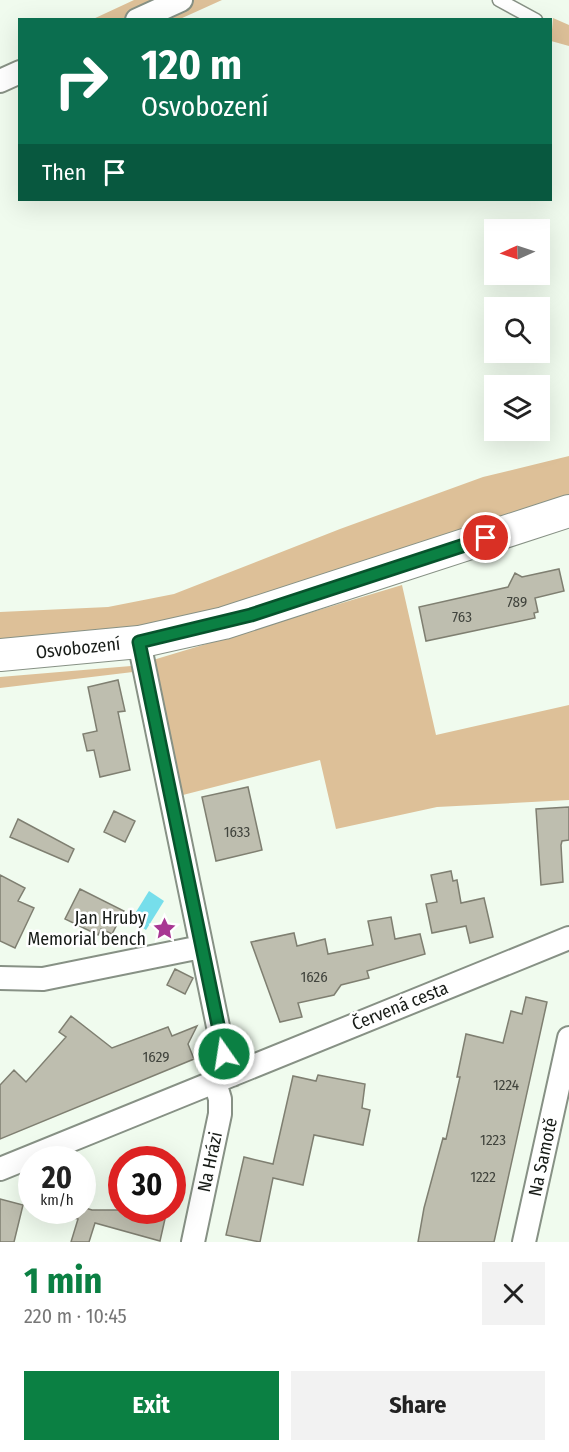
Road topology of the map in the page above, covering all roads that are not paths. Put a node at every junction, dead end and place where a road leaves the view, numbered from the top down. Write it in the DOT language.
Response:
graph roads {
  1 [pos="180,0"];
  2 [pos="499,0"];
  3 [pos="141,18"];
  4 [pos="532,18"];
  5 [pos="18,73"];
  6 [pos="0,81"];
  7 [pos="569,511"];
  8 [pos="139,642"];
  9 [pos="0,655"];
  10 [pos="569,938"];
  11 [pos="201,947"];
  12 [pos="0,978"];
  13 [pos="569,1038"];
  14 [pos="223,1078"];
  15 [pos="0,1170"];
  16 [pos="193,1242"];
  17 [pos="524,1242"];
  1 -- 3 [label="street"];
  2 -- 4 [label="lane"];
  5 -- 6 [label="street"];
  7 -- 8 [label="main road, Osvobození"];
  8 -- 9 [label="main road, Osvobození"];
  8 -- 11 [label="street"];
  10 -- 14 [label="street, Červená cesta"];
  11 -- 12 [label="street"];
  11 -- 14 [label="street"];
  13 -- 17 [label="street, Na Samotě"];
  14 -- 15 [label="street, Červená cesta"];
  14 -- 16 [label="street, Na Hrázi"];
}
